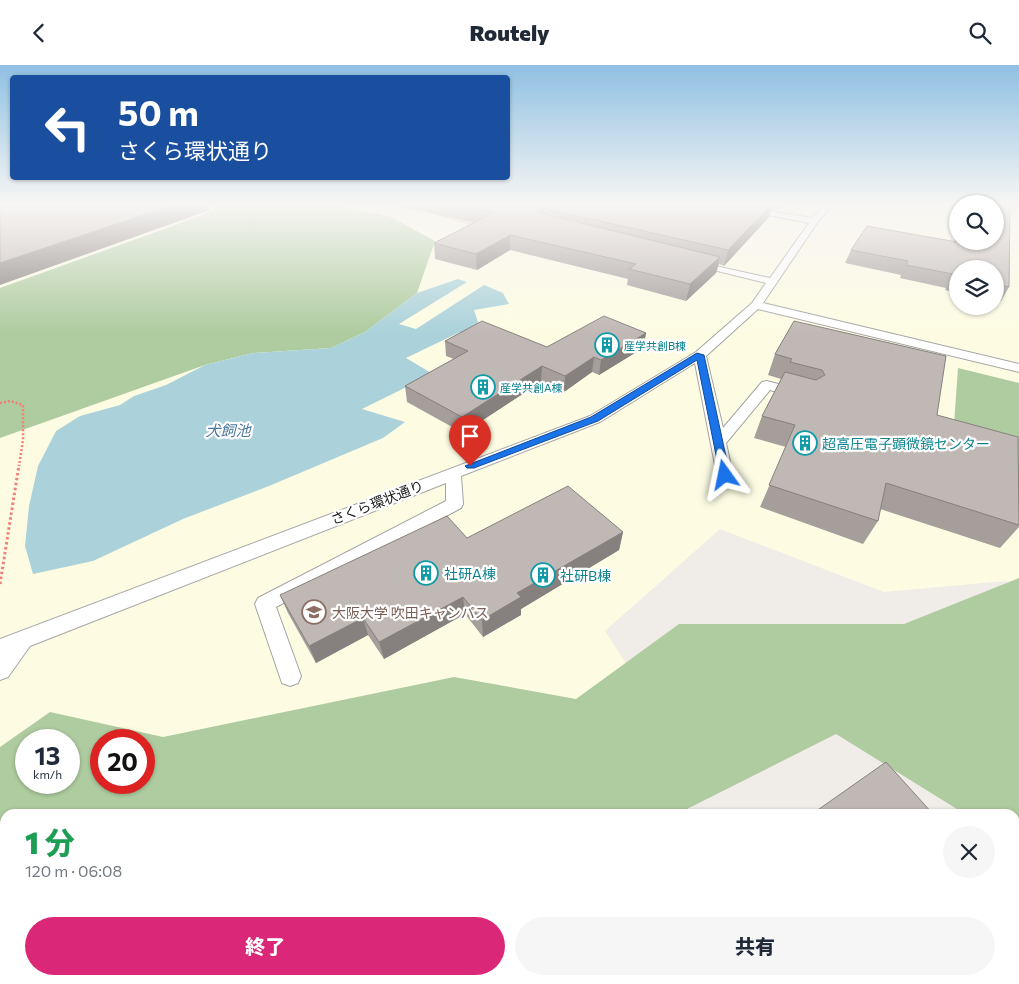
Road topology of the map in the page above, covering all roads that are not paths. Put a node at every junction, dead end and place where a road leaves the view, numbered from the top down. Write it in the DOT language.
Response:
graph roads {
  1 [pos="796,248"];
  2 [pos="690,262"];
  3 [pos="773,282"];
  4 [pos="756,305"];
  5 [pos="700,355"];
  6 [pos="1019,368"];
  7 [pos="807,396"];
  8 [pos="718,443"];
  9 [pos="452,473"];
  10 [pos="725,475"];
  11 [pos="23,639"];
  12 [pos="0,648"];
  13 [pos="0,671"];
  14 [pos="290,676"];
  1 -- 3 [label="lane, さくら環状通り"];
  2 -- 3 [label="lane"];
  3 -- 4 [label="lane, さくら環状通り"];
  4 -- 5 [label="lane, さくら環状通り"];
  4 -- 6 [label="lane"];
  5 -- 8 [label="lane"];
  5 -- 9 [label="lane, さくら環状通り"];
  7 -- 8 [label="lane"];
  8 -- 10 [label="lane"];
  9 -- 11 [label="lane, さくら環状通り"];
  9 -- 14 [label="lane"];
  11 -- 12 [label="lane, さくら環状通り"];
  11 -- 13 [label="lane"];
}
